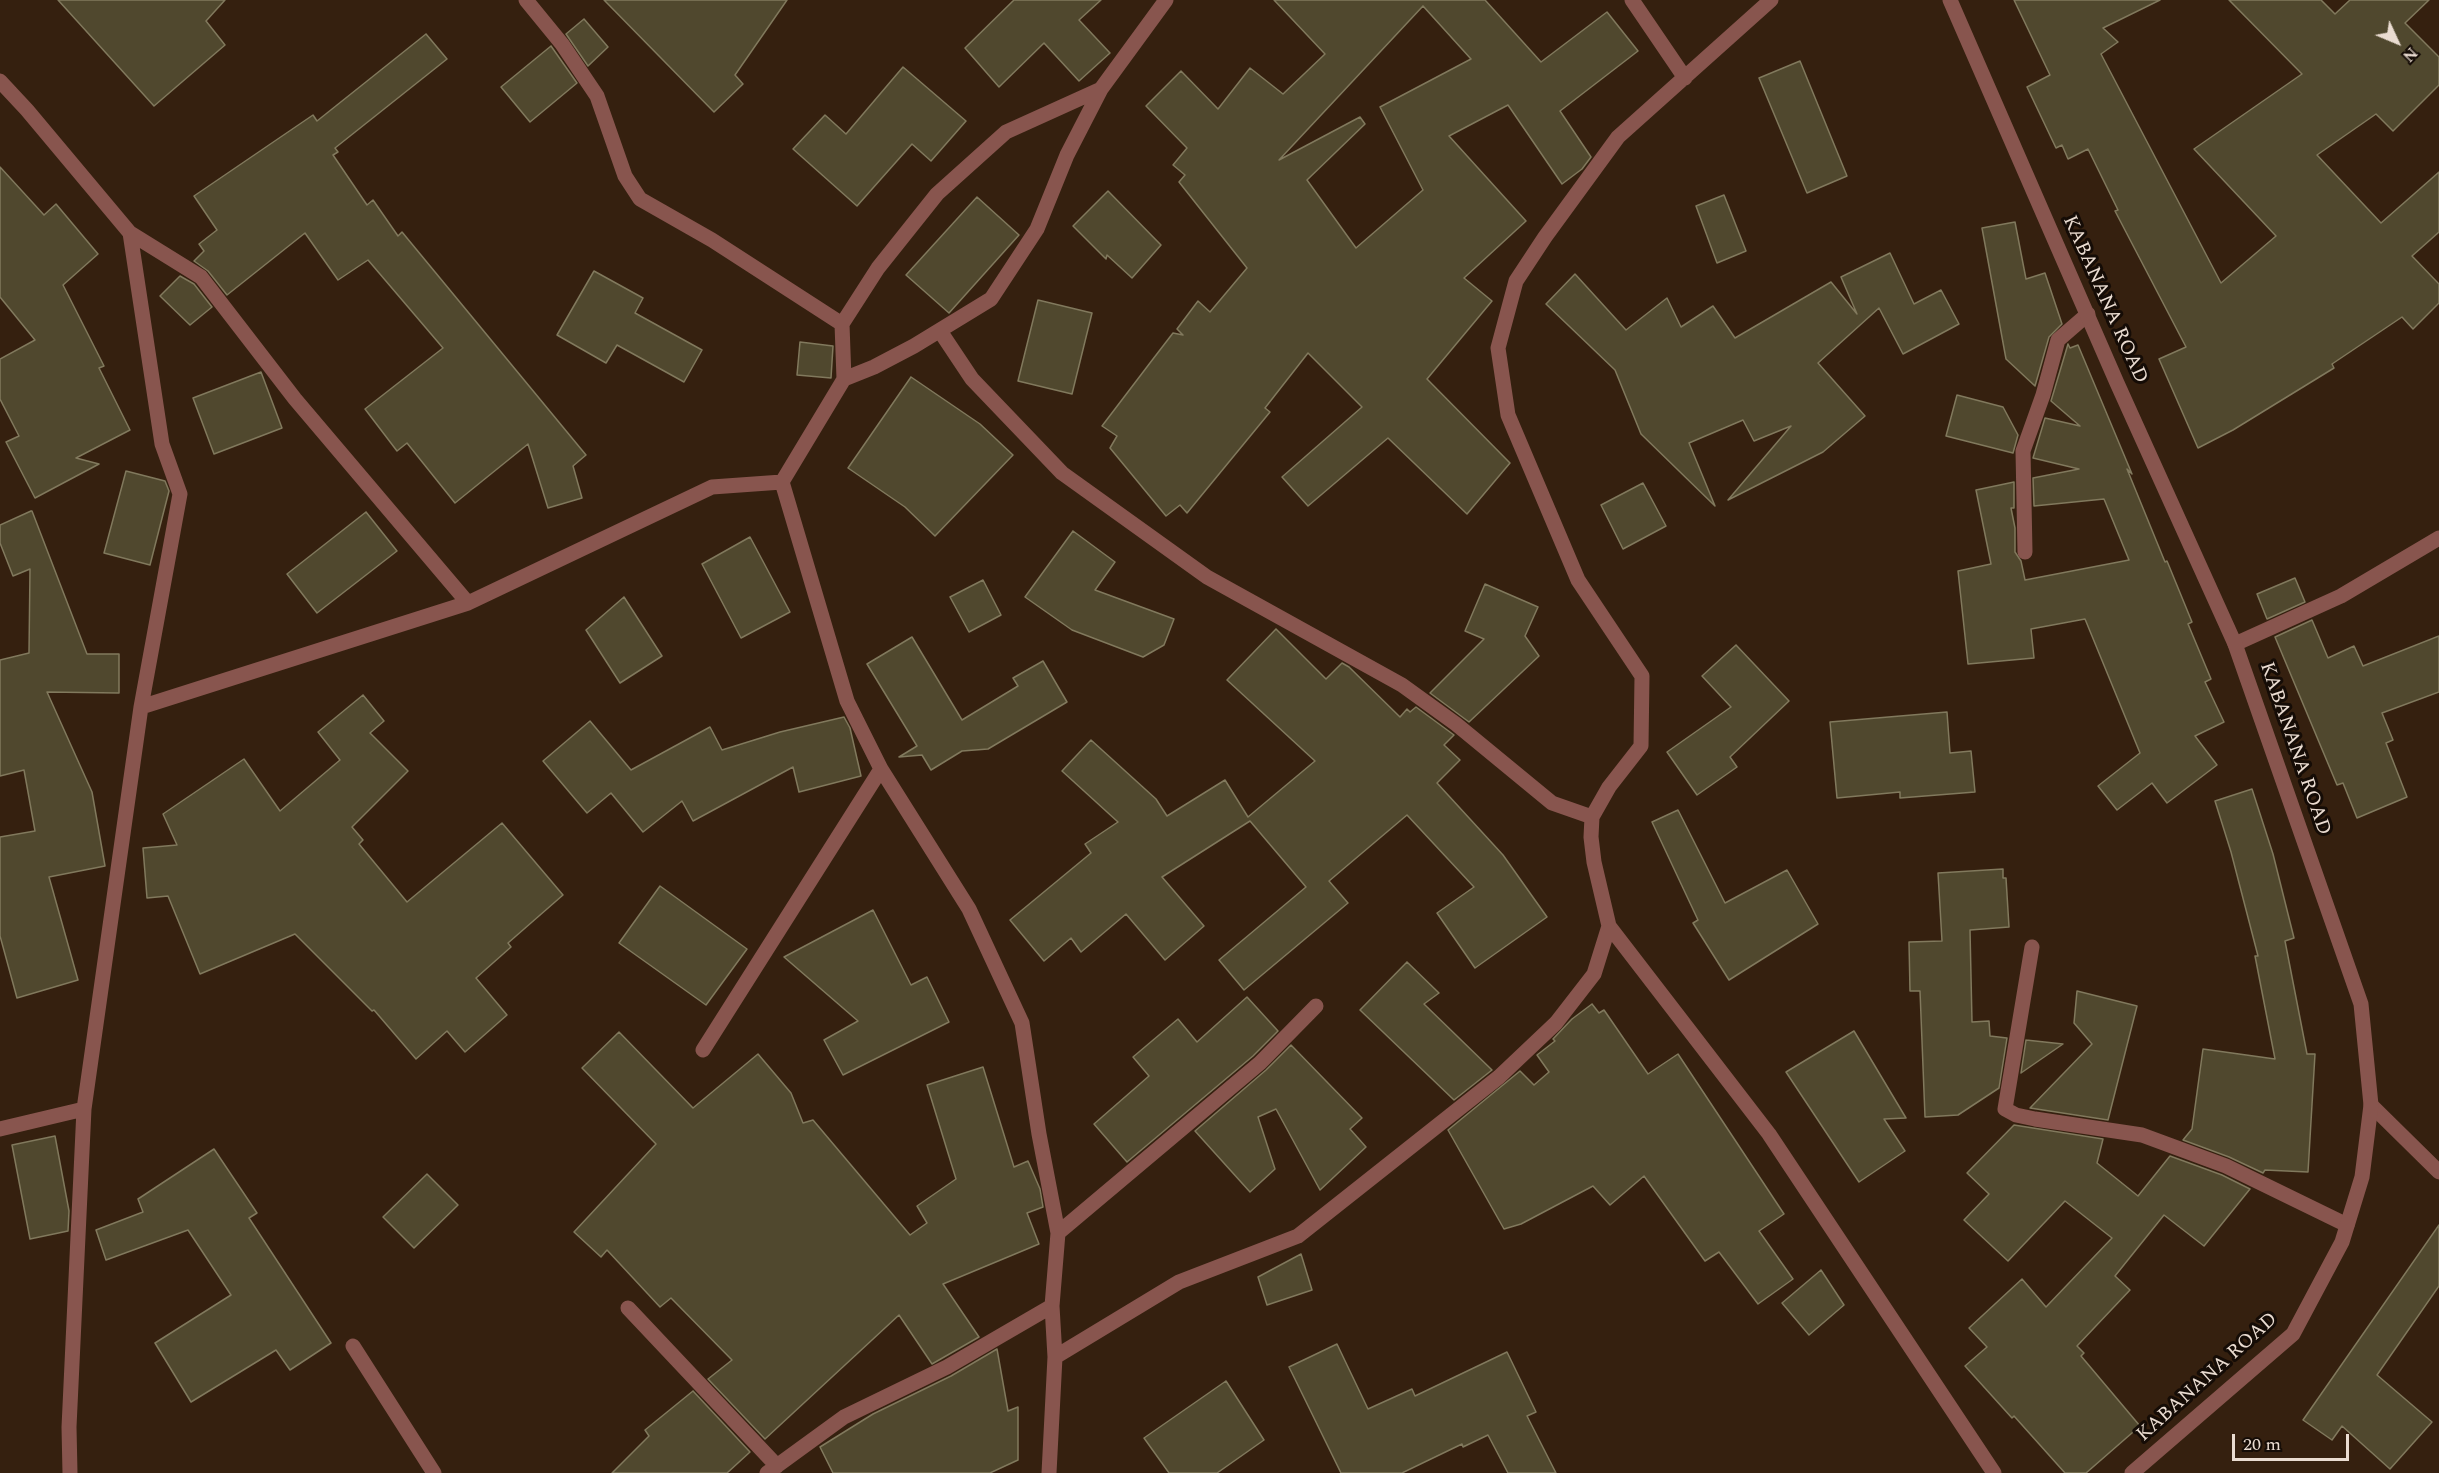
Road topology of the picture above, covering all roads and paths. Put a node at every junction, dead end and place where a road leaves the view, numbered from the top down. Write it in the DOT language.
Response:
graph roads {
  1 [pos="526,0"];
  2 [pos="1166,0"];
  3 [pos="1632,0"];
  4 [pos="1771,0"];
  5 [pos="1950,0"];
  6 [pos="1685,78"];
  7 [pos="0,81"];
  8 [pos="1101,89"];
  9 [pos="130,233"];
  10 [pos="2088,314"];
  11 [pos="842,324"];
  12 [pos="940,331"];
  13 [pos="844,379"];
  14 [pos="782,482"];
  15 [pos="2439,538"];
  16 [pos="2025,552"];
  17 [pos="468,603"];
  18 [pos="2235,644"];
  19 [pos="141,707"];
  20 [pos="881,769"];
  21 [pos="1592,817"];
  22 [pos="1609,927"];
  23 [pos="2032,947"];
  24 [pos="1316,1006"];
  25 [pos="703,1050"];
  26 [pos="2371,1105"];
  27 [pos="84,1109"];
  28 [pos="0,1129"];
  29 [pos="2439,1172"];
  30 [pos="2347,1225"];
  31 [pos="1058,1233"];
  32 [pos="1052,1306"];
  33 [pos="627,1308"];
  34 [pos="354,1346"];
  35 [pos="1055,1357"];
  36 [pos="772,1470"];
  37 [pos="70,1473"];
  38 [pos="434,1473"];
  39 [pos="1049,1473"];
  40 [pos="1994,1473"];
  41 [pos="2132,1473"];
  1 -- 11 [label="street"];
  2 -- 8 [label="street"];
  3 -- 6 [label="street"];
  4 -- 6 [label="street"];
  5 -- 10 [label="street, KABANANA ROAD"];
  6 -- 21 [label="street"];
  7 -- 9 [label="street"];
  8 -- 11 [label="street"];
  8 -- 12 [label="street"];
  9 -- 17 [label="street"];
  9 -- 19 [label="street"];
  10 -- 16 [label="street"];
  10 -- 18 [label="street, KABANANA ROAD"];
  11 -- 13 [label="street"];
  12 -- 13 [label="street"];
  12 -- 21 [label="street"];
  13 -- 14 [label="street"];
  14 -- 17 [label="street"];
  14 -- 20 [label="street"];
  15 -- 18 [label="street"];
  17 -- 19 [label="street"];
  18 -- 26 [label="street, KABANANA ROAD"];
  19 -- 27 [label="street"];
  20 -- 25 [label="street"];
  20 -- 31 [label="street"];
  21 -- 22 [label="street"];
  22 -- 35 [label="street"];
  22 -- 40 [label="street"];
  23 -- 30 [label="street"];
  24 -- 31 [label="street"];
  26 -- 29 [label="street"];
  26 -- 30 [label="street, KABANANA ROAD"];
  27 -- 28 [label="street"];
  27 -- 37 [label="street"];
  30 -- 41 [label="street, KABANANA ROAD"];
  31 -- 32 [label="street"];
  32 -- 35 [label="street"];
  32 -- 36 [label="street"];
  33 -- 36 [label="street"];
  34 -- 38 [label="street"];
  35 -- 39 [label="street"];
}
